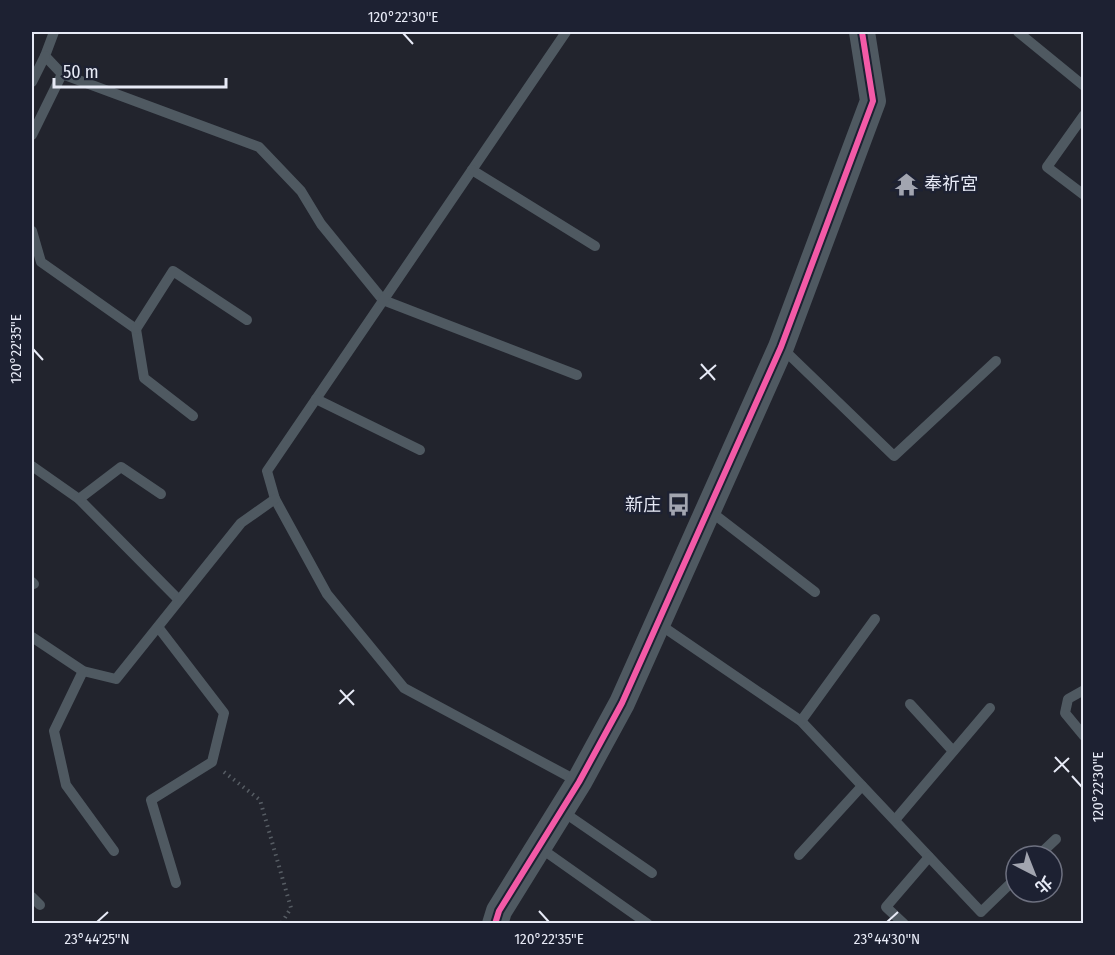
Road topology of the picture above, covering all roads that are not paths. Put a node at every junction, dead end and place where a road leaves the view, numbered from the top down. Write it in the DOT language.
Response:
graph roads {
  1 [pos="54,32"];
  2 [pos="566,32"];
  3 [pos="862,32"];
  4 [pos="1018,32"];
  5 [pos="45,56"];
  6 [pos="62,74"];
  7 [pos="32,82"];
  8 [pos="1083,86"];
  9 [pos="1083,115"];
  10 [pos="32,135"];
  11 [pos="472,170"];
  12 [pos="1083,195"];
  13 [pos="32,231"];
  14 [pos="595,246"];
  15 [pos="383,300"];
  16 [pos="247,320"];
  17 [pos="136,329"];
  18 [pos="780,347"];
  19 [pos="996,361"];
  20 [pos="577,375"];
  21 [pos="316,399"];
  22 [pos="193,416"];
  23 [pos="420,450"];
  24 [pos="32,466"];
  25 [pos="161,494"];
  26 [pos="79,499"];
  27 [pos="275,499"];
  28 [pos="710,511"];
  29 [pos="815,592"];
  30 [pos="179,600"];
  31 [pos="875,619"];
  32 [pos="659,624"];
  33 [pos="158,627"];
  34 [pos="32,637"];
  35 [pos="83,671"];
  36 [pos="1083,690"];
  37 [pos="910,704"];
  38 [pos="990,708"];
  39 [pos="801,721"];
  40 [pos="1083,736"];
  41 [pos="953,751"];
  42 [pos="579,782"];
  43 [pos="862,786"];
  44 [pos="561,811"];
  45 [pos="895,820"];
  46 [pos="1056,839"];
  47 [pos="1051,844"];
  48 [pos="539,847"];
  49 [pos="114,851"];
  50 [pos="799,855"];
  51 [pos="929,857"];
  52 [pos="652,873"];
  53 [pos="176,883"];
  54 [pos="1004,890"];
  55 [pos="495,924"];
  56 [pos="648,924"];
  57 [pos="904,924"];
  1 -- 5 [label="lane"];
  2 -- 11 [label="lane"];
  3 -- 18 [label="street"];
  4 -- 8 [label="lane"];
  5 -- 6 [label="lane"];
  5 -- 7 [label="lane"];
  6 -- 10 [label="lane"];
  6 -- 15 [label="lane"];
  9 -- 12 [label="lane"];
  11 -- 14 [label="lane"];
  11 -- 15 [label="lane"];
  13 -- 17 [label="lane"];
  15 -- 20 [label="lane"];
  15 -- 21 [label="lane"];
  16 -- 17 [label="lane"];
  17 -- 22 [label="lane"];
  18 -- 19 [label="lane"];
  18 -- 28 [label="street"];
  21 -- 23 [label="lane"];
  21 -- 27 [label="lane"];
  24 -- 26 [label="lane"];
  25 -- 26 [label="lane"];
  26 -- 30 [label="lane"];
  27 -- 30 [label="lane"];
  27 -- 42 [label="lane"];
  28 -- 29 [label="lane"];
  28 -- 32 [label="street"];
  30 -- 33 [label="lane"];
  31 -- 39 [label="lane"];
  32 -- 39 [label="lane"];
  32 -- 42 [label="street"];
  33 -- 35 [label="lane"];
  33 -- 53 [label="lane"];
  34 -- 35 [label="lane"];
  35 -- 49 [label="lane"];
  36 -- 40 [label="lane"];
  37 -- 41 [label="lane"];
  38 -- 41 [label="lane"];
  39 -- 43 [label="lane"];
  41 -- 45 [label="lane"];
  42 -- 44 [label="street"];
  43 -- 45 [label="lane"];
  43 -- 50 [label="lane"];
  44 -- 48 [label="street"];
  44 -- 52 [label="lane"];
  45 -- 51 [label="lane"];
  46 -- 47 [label="lane"];
  48 -- 55 [label="street"];
  48 -- 56 [label="lane"];
  51 -- 54 [label="lane"];
  51 -- 57 [label="lane"];
}
